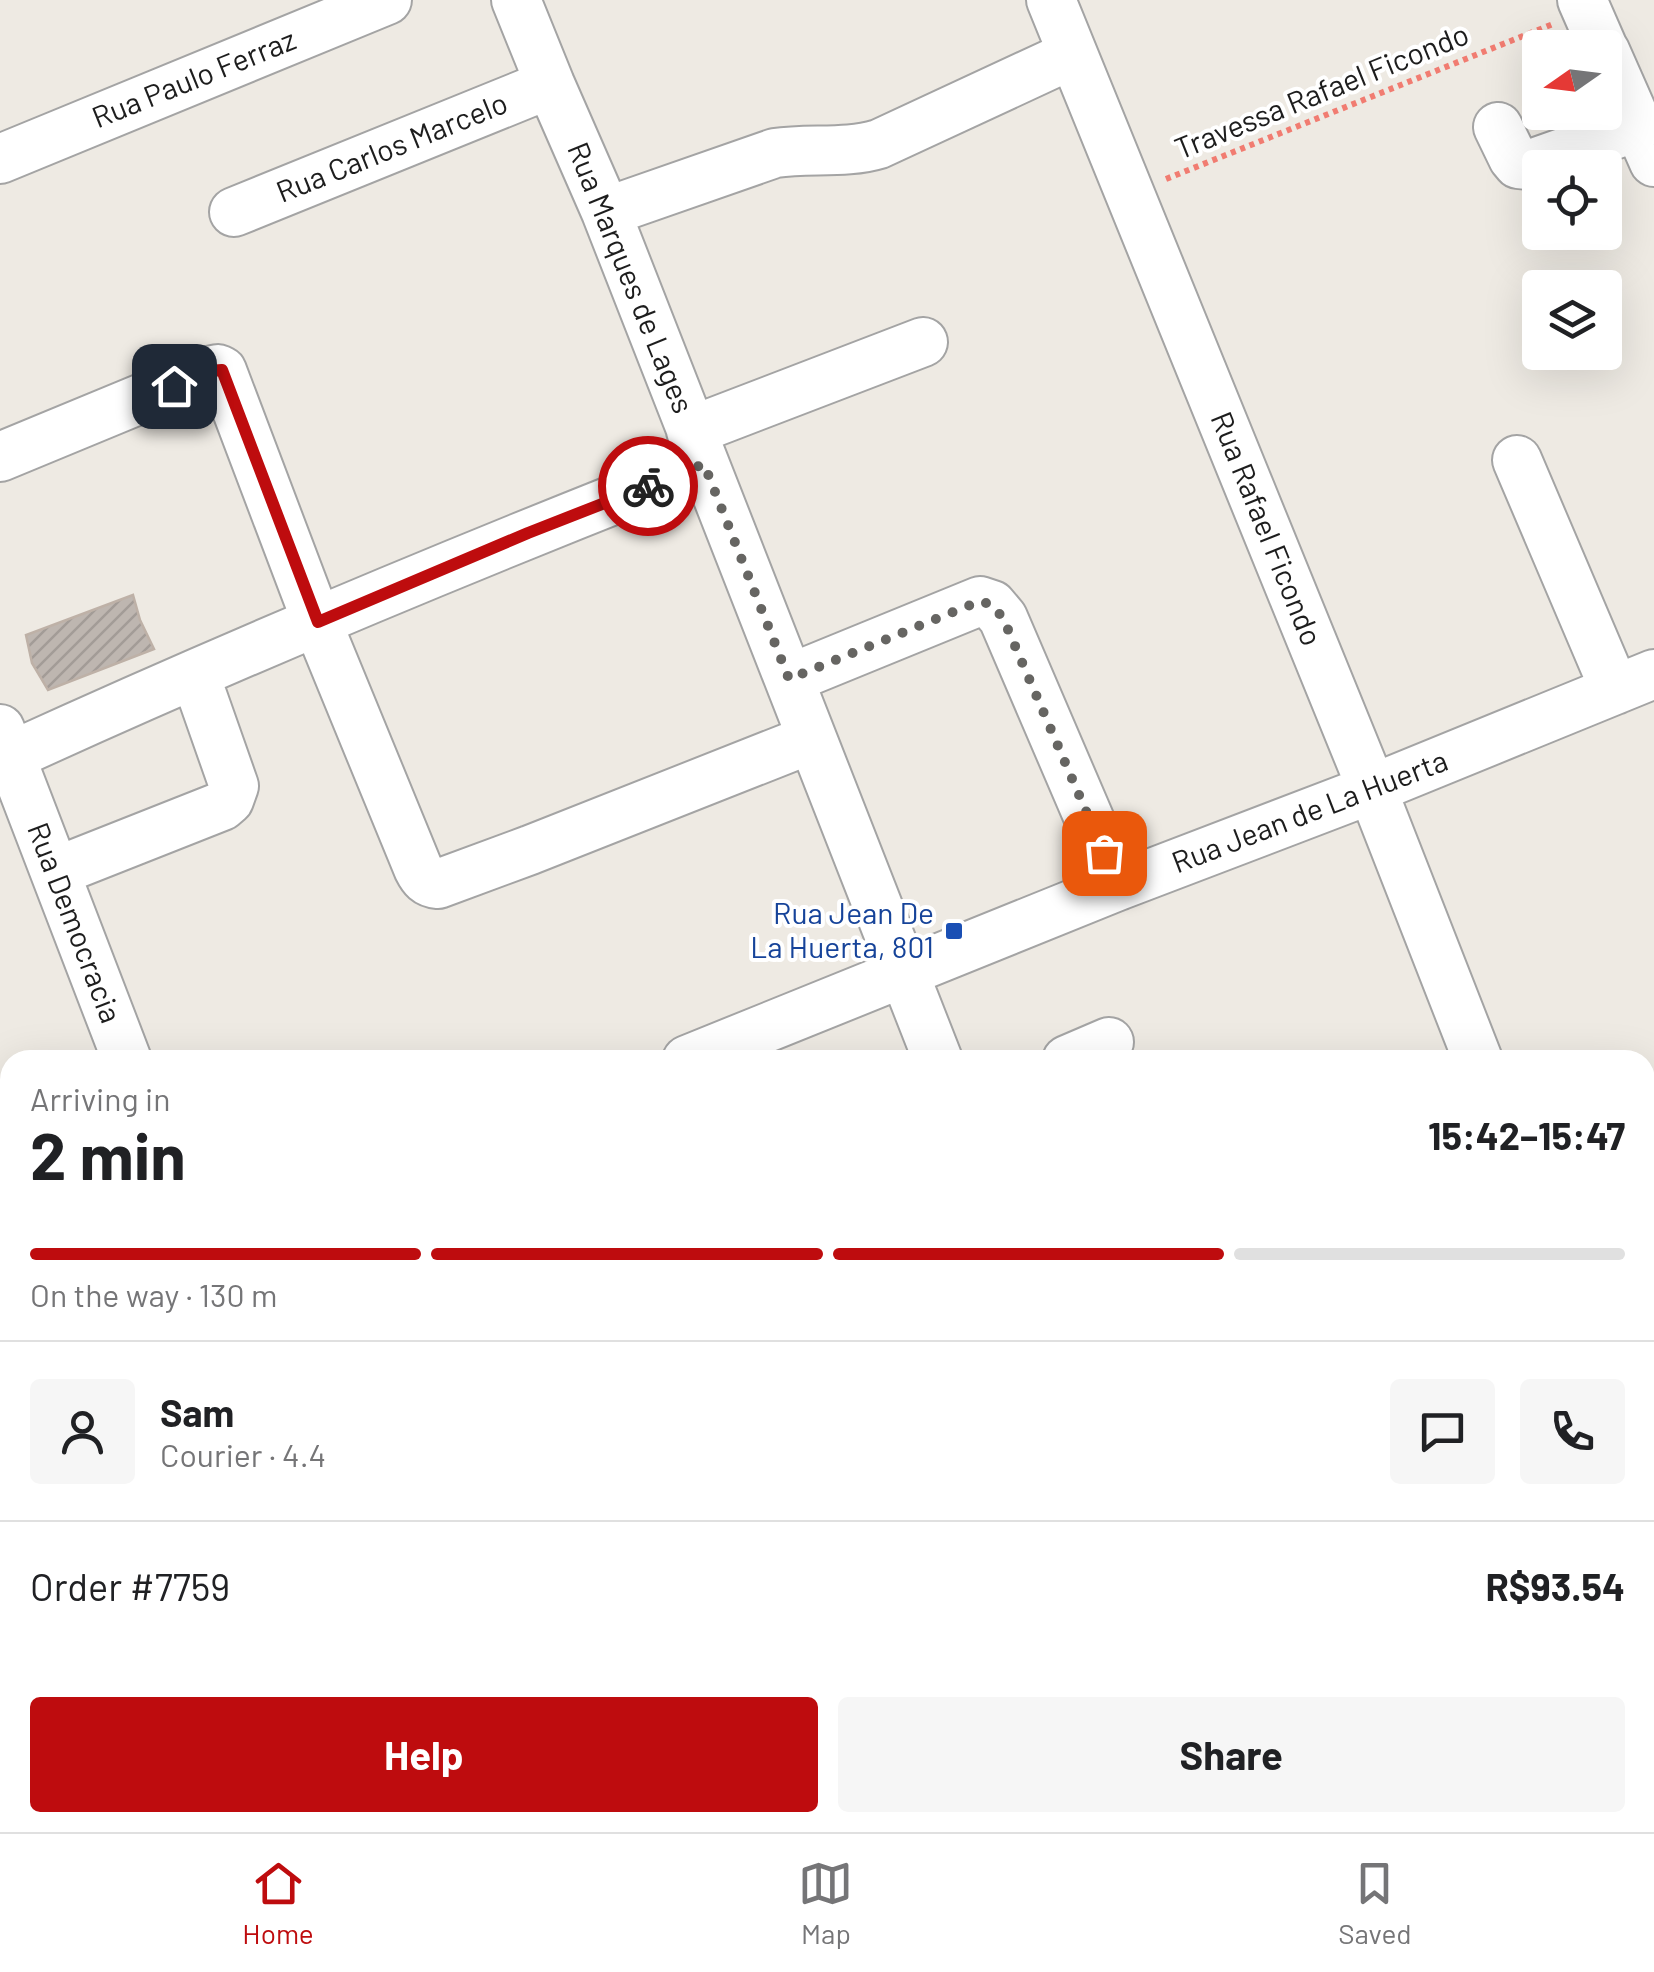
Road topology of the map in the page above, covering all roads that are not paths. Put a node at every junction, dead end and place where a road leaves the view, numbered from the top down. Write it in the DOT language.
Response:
graph roads {
  1 [pos="387,0"];
  2 [pos="516,0"];
  3 [pos="1051,0"];
  4 [pos="1594,27"];
  5 [pos="1073,54"];
  6 [pos="550,84"];
  7 [pos="1498,127"];
  8 [pos="1646,144"];
  9 [pos="0,158"];
  10 [pos="234,212"];
  11 [pos="606,212"];
  12 [pos="923,342"];
  13 [pos="698,447"];
  14 [pos="0,457"];
  15 [pos="1517,460"];
  16 [pos="318,622"];
  17 [pos="195,674"];
  18 [pos="789,679"];
  19 [pos="1634,682"];
  20 [pos="810,739"];
  21 [pos="3,749"];
  22 [pos="1372,789"];
  23 [pos="55,872"];
  24 [pos="1118,886"];
  25 [pos="903,973"];
  26 [pos="123,1050"];
  27 [pos="712,1050"];
  28 [pos="934,1050"];
  29 [pos="1474,1050"];
  1 -- 9 [label="street, Rua Paulo Ferraz"];
  2 -- 6 [label="street, Rua Marques de Lages"];
  3 -- 5 [label="street, Rua Rafael Ficondo"];
  4 -- 8 [label="street"];
  5 -- 11 [label="street"];
  5 -- 22 [label="street, Rua Rafael Ficondo"];
  6 -- 10 [label="street, Rua Carlos Marcelo"];
  6 -- 11 [label="street, Rua Marques de Lages"];
  7 -- 8 [label="street"];
  11 -- 13 [label="street, Rua Marques de Lages"];
  12 -- 13 [label="street"];
  13 -- 16 [label="street"];
  13 -- 18 [label="street, Rua Marques de Lages"];
  14 -- 16 [label="street"];
  15 -- 19 [label="street"];
  16 -- 17 [label="street"];
  16 -- 20 [label="street"];
  17 -- 21 [label="street"];
  17 -- 23 [label="street"];
  18 -- 20 [label="street, Rua Marques de Lages"];
  18 -- 24 [label="street"];
  19 -- 22 [label="street, Rua Jean de La Huerta"];
  20 -- 25 [label="street, Rua Marques de Lages"];
  21 -- 23 [label="street, Rua Democracia"];
  22 -- 24 [label="street, Rua Jean de La Huerta"];
  22 -- 29 [label="street, Rua Rafael Ficondo"];
  23 -- 26 [label="street, Rua Democracia"];
  24 -- 25 [label="street, Rua Jean de La Huerta"];
  25 -- 27 [label="street, Rua Jean de La Huerta"];
  25 -- 28 [label="street, Rua Marques de Lages"];
}
